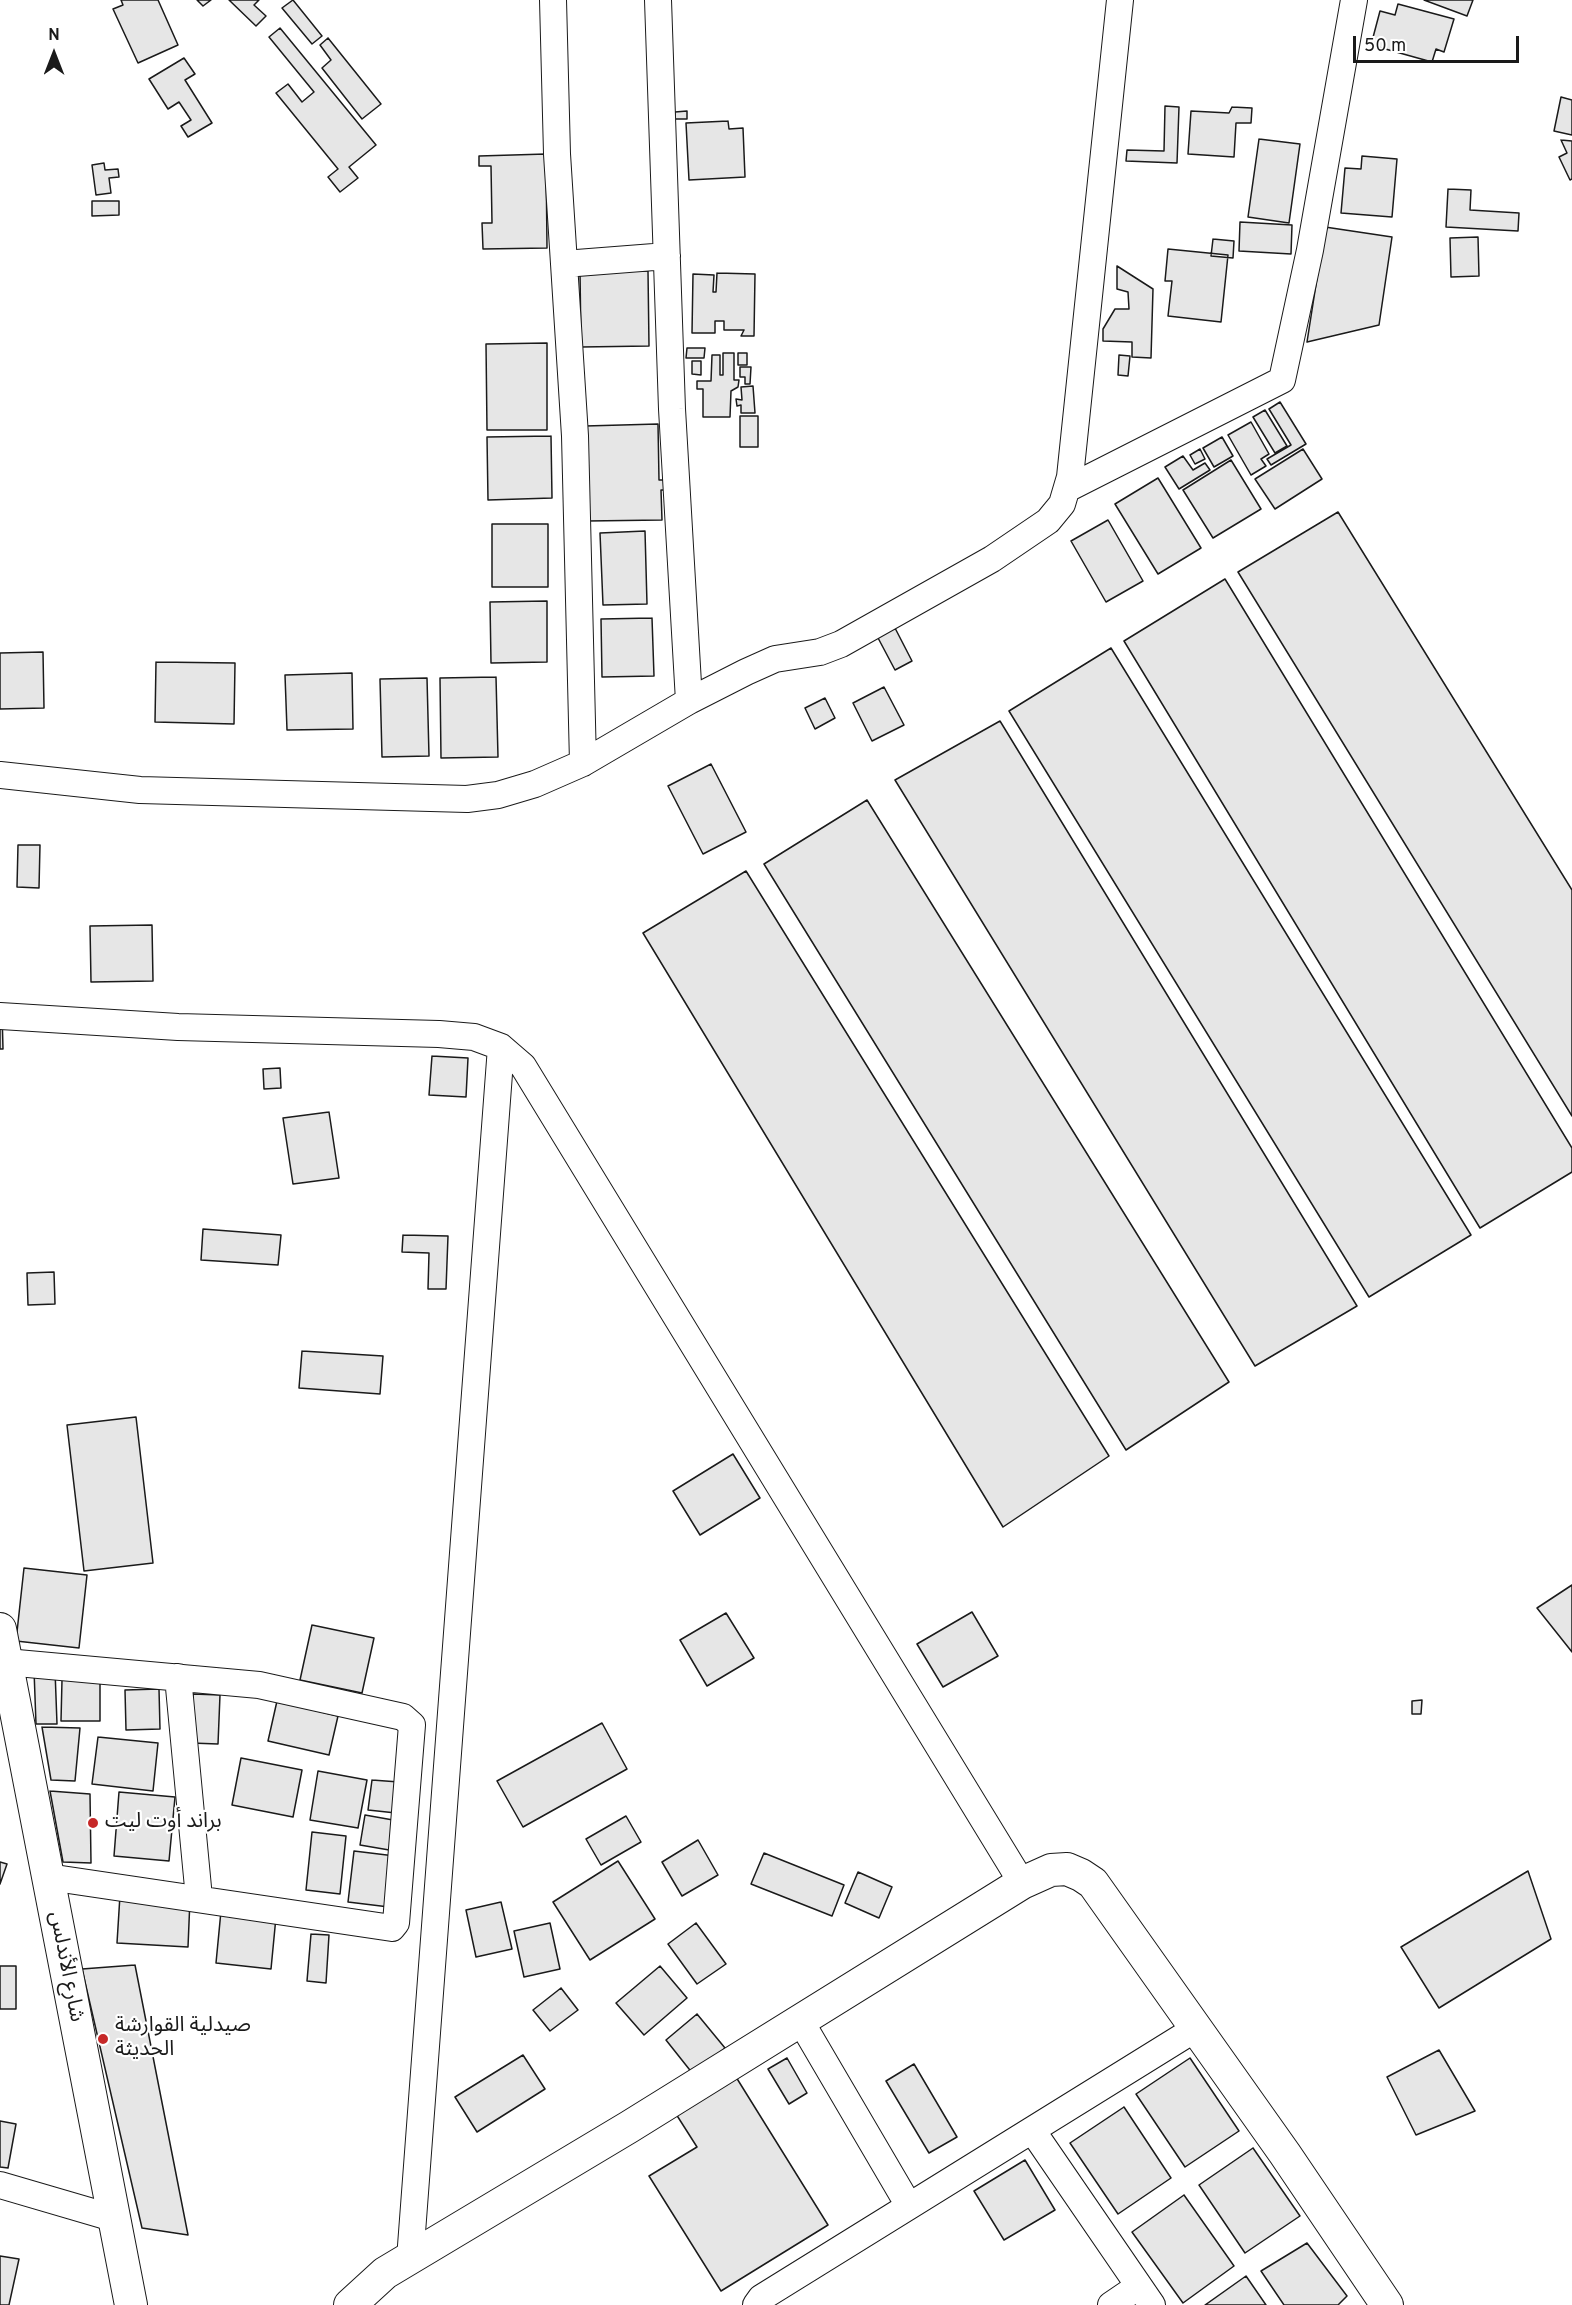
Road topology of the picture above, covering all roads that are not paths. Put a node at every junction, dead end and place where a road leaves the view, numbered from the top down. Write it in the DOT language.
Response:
graph roads {
  1 [pos="553,0"];
  2 [pos="658,0"];
  3 [pos="1120,0"];
  4 [pos="1354,0"];
  5 [pos="667,256"];
  6 [pos="564,264"];
  7 [pos="1067,489"];
  8 [pos="689,701"];
  9 [pos="583,763"];
  10 [pos="0,775"];
  11 [pos="0,1016"];
  12 [pos="501,1047"];
  13 [pos="0,1629"];
  14 [pos="6,1662"];
  15 [pos="178,1677"];
  16 [pos="48,1877"];
  17 [pos="1022,1883"];
  18 [pos="199,1898"];
  19 [pos="800,2020"];
  20 [pos="1195,2028"];
  21 [pos="1032,2130"];
  22 [pos="0,2185"];
  23 [pos="909,2206"];
  24 [pos="113,2218"];
  25 [pos="410,2259"];
  26 [pos="1146,2296"];
  27 [pos="131,2305"];
  28 [pos="350,2305"];
  29 [pos="756,2305"];
  30 [pos="1111,2305"];
  31 [pos="1387,2305"];
  1 -- 6 [label="street"];
  2 -- 5 [label="street"];
  3 -- 7 [label="street"];
  4 -- 7 [label="street"];
  5 -- 6 [label="street"];
  5 -- 8 [label="street"];
  6 -- 9 [label="street"];
  7 -- 8 [label="street"];
  8 -- 9 [label="street"];
  9 -- 10 [label="street"];
  11 -- 12 [label="street"];
  12 -- 17 [label="street"];
  12 -- 25 [label="street"];
  13 -- 14 [label="main road, شارع الأندلس"];
  14 -- 15 [label="street"];
  14 -- 16 [label="main road, شارع الأندلس"];
  15 -- 18 [label="street"];
  15 -- 18 [label="street"];
  16 -- 18 [label="street"];
  16 -- 24 [label="main road, شارع الأندلس"];
  17 -- 19 [label="main road"];
  17 -- 20 [label="main road"];
  19 -- 23 [label="street"];
  19 -- 25 [label="main road"];
  20 -- 21 [label="street"];
  20 -- 31 [label="main road"];
  21 -- 23 [label="street"];
  21 -- 26 [label="street"];
  22 -- 24 [label="street"];
  23 -- 29 [label="street"];
  24 -- 27 [label="main road, شارع الأندلس"];
  25 -- 28 [label="main road"];
  26 -- 30 [label="street"];
}
